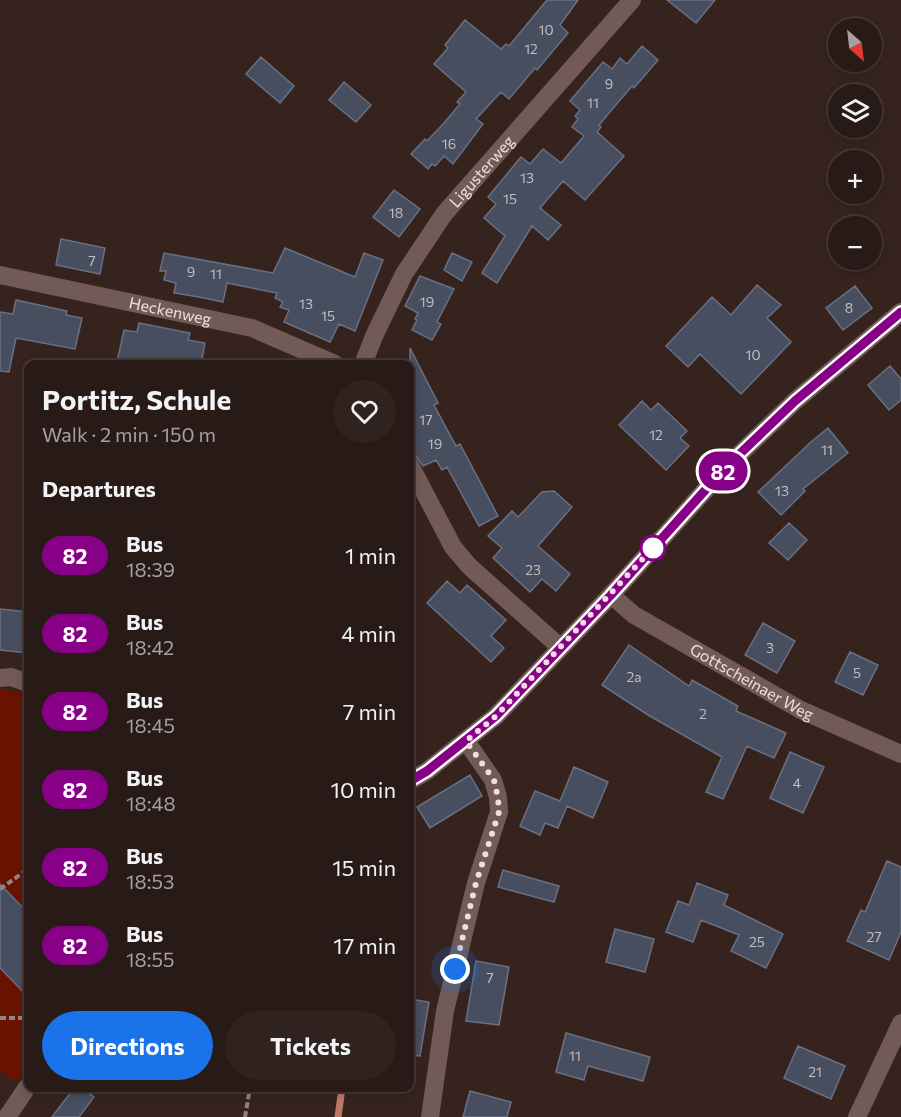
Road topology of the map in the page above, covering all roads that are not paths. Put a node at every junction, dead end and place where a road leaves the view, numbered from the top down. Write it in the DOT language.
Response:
graph roads {
  1 [pos="632,0"];
  2 [pos="0,275"];
  3 [pos="901,312"];
  4 [pos="326,360"];
  5 [pos="365,360"];
  6 [pos="414,473"];
  7 [pos="611,595"];
  8 [pos="560,647"];
  9 [pos="0,678"];
  10 [pos="24,682"];
  11 [pos="466,741"];
  12 [pos="901,754"];
  13 [pos="414,779"];
  14 [pos="901,1023"];
  15 [pos="24,1092"];
  16 [pos="7,1117"];
  17 [pos="430,1117"];
  18 [pos="857,1117"];
  1 -- 5 [label="street, Ligusterweg"];
  2 -- 4 [label="street, Heckenweg"];
  3 -- 7 [label="street"];
  6 -- 8 [label="street"];
  7 -- 8 [label="street"];
  7 -- 12 [label="street, Gottscheinaer Weg"];
  8 -- 11 [label="street"];
  9 -- 10 [label="street"];
  11 -- 13 [label="street"];
  11 -- 17 [label="street"];
  14 -- 18 [label="street"];
  15 -- 16 [label="street"];
}
